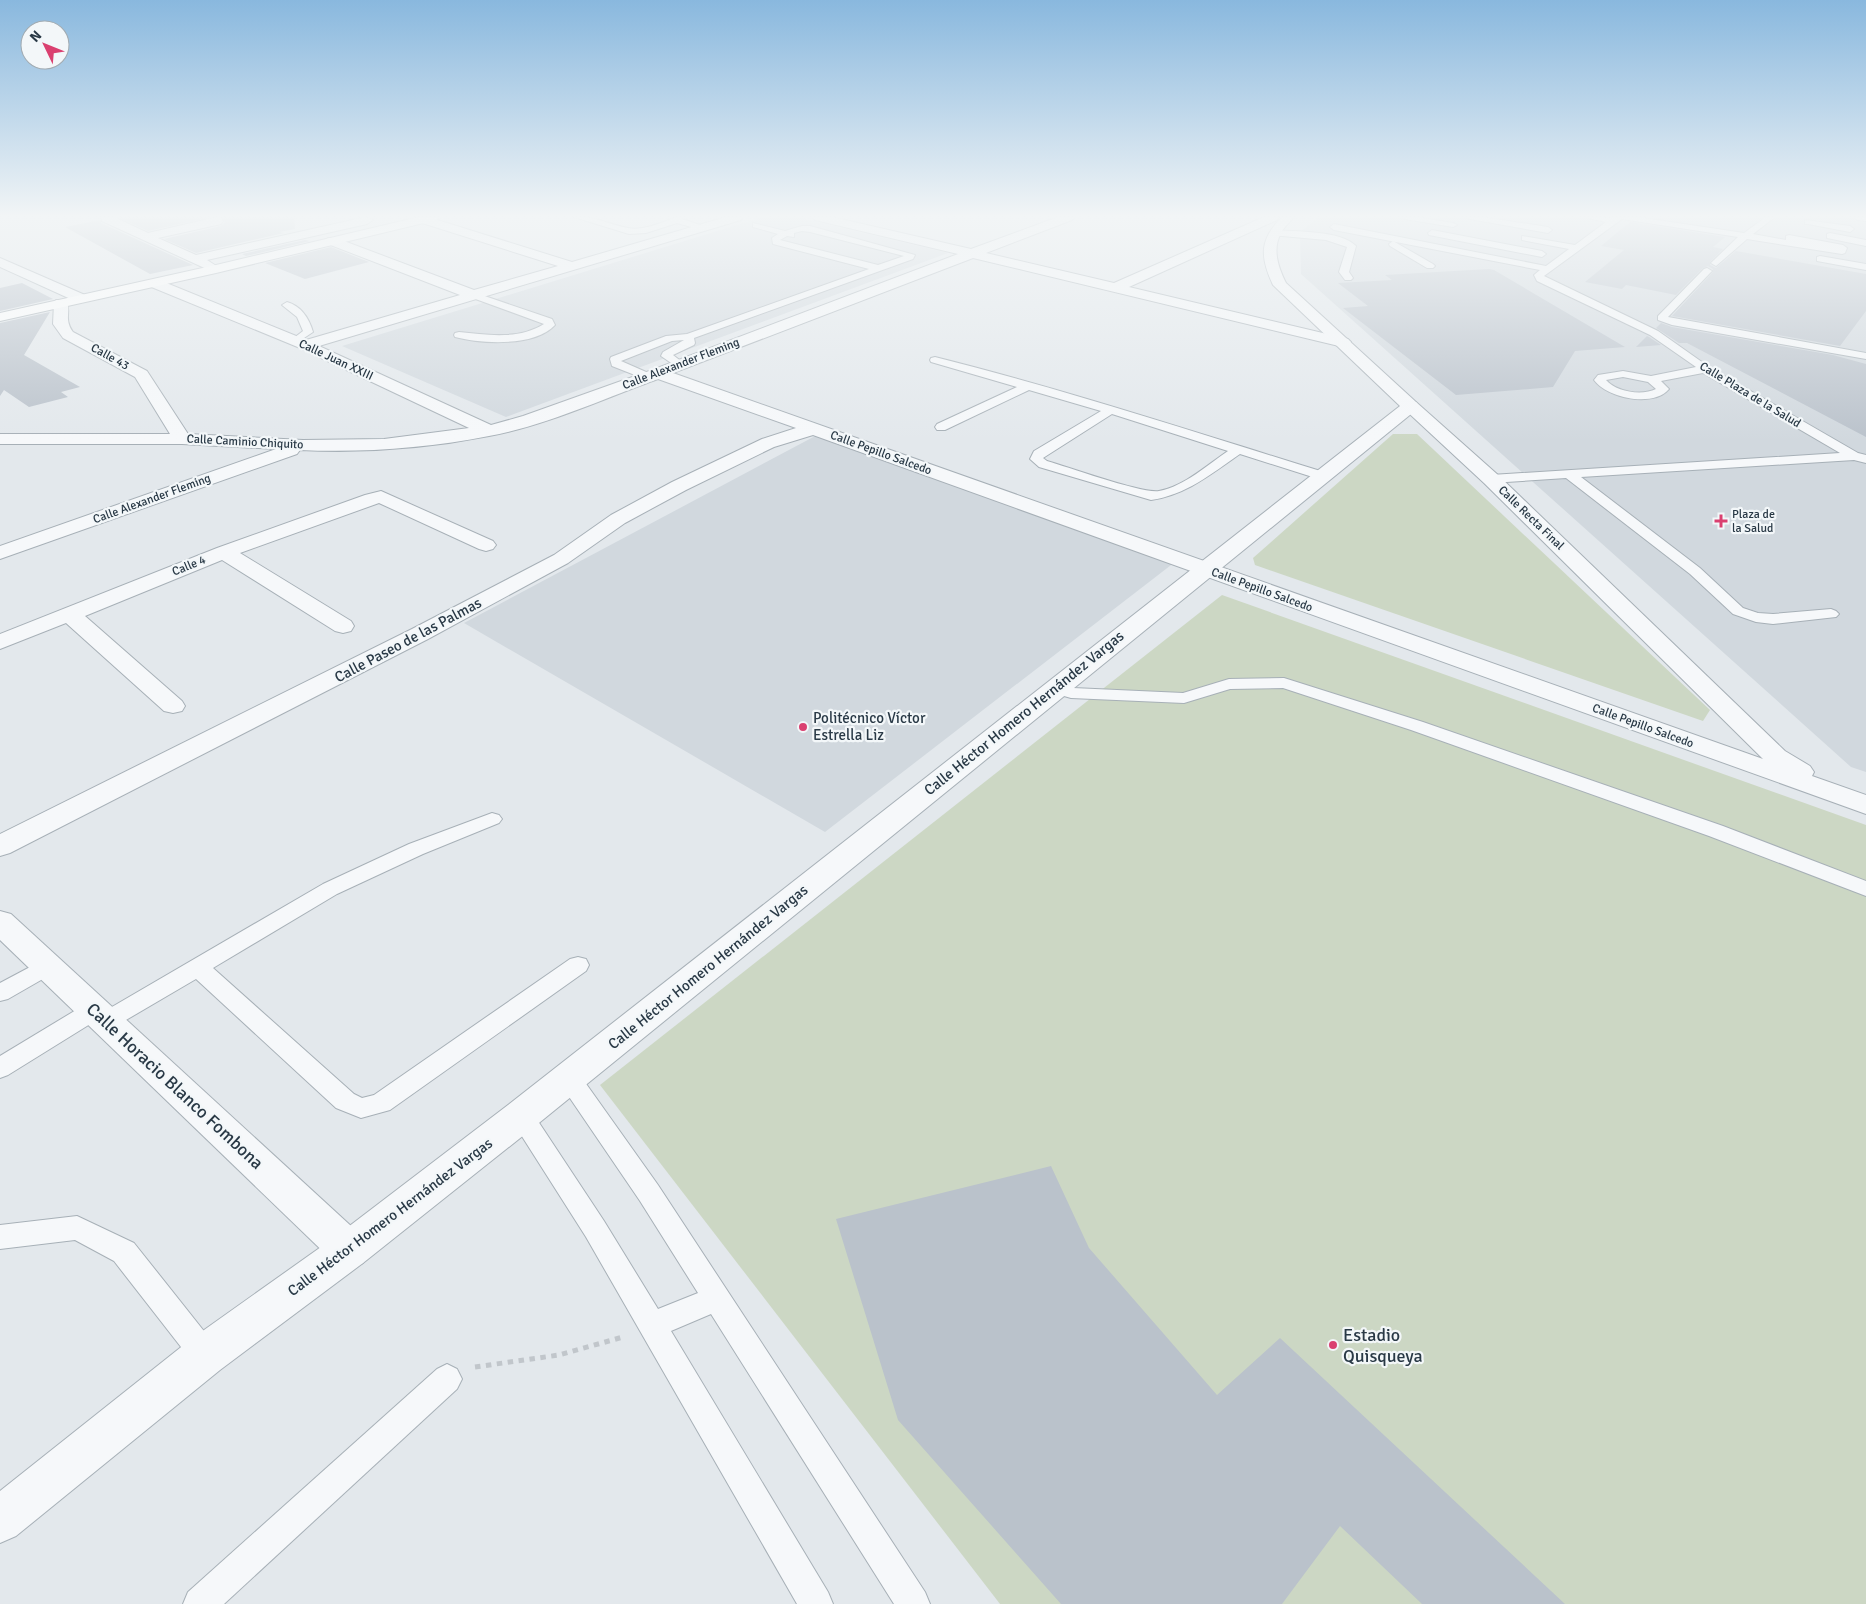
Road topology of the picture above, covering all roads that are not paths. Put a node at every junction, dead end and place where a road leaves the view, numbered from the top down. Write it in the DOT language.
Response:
graph roads {
  1 [pos="66,292"];
  2 [pos="110,292"];
  3 [pos="176,292"];
  4 [pos="465,292"];
  5 [pos="484,292"];
  6 [pos="812,292"];
  7 [pos="872,292"];
  8 [pos="1132,292"];
  9 [pos="1288,292"];
  10 [pos="1564,292"];
  11 [pos="1687,292"];
  12 [pos="473,295"];
  13 [pos="80,298"];
  14 [pos="60,303"];
  15 [pos="287,305"];
  16 [pos="0,317"];
  17 [pos="459,336"];
  18 [pos="688,337"];
  19 [pos="1343,342"];
  20 [pos="300,343"];
  21 [pos="1861,355"];
  22 [pos="935,360"];
  23 [pos="681,365"];
  24 [pos="1705,369"];
  25 [pos="653,375"];
  26 [pos="1651,379"];
  27 [pos="1026,387"];
  28 [pos="1410,406"];
  29 [pos="1111,410"];
  30 [pos="940,428"];
  31 [pos="813,429"];
  32 [pos="489,431"];
  33 [pos="0,439"];
  34 [pos="182,439"];
  35 [pos="303,445"];
  36 [pos="1238,449"];
  37 [pos="1860,457"];
  38 [pos="1569,474"];
  39 [pos="1322,476"];
  40 [pos="1491,479"];
  41 [pos="486,546"];
  42 [pos="224,552"];
  43 [pos="0,553"];
  44 [pos="1204,570"];
  45 [pos="69,614"];
  46 [pos="1831,614"];
  47 [pos="343,626"];
  48 [pos="0,642"];
  49 [pos="1056,688"];
  50 [pos="173,706"];
  51 [pos="1843,797"];
  52 [pos="1866,805"];
  53 [pos="492,819"];
  54 [pos="0,846"];
  55 [pos="1866,889"];
  56 [pos="0,922"];
  57 [pos="578,965"];
  58 [pos="47,966"];
  59 [pos="198,968"];
  60 [pos="0,992"];
  61 [pos="100,1016"];
  62 [pos="0,1068"];
  63 [pos="569,1078"];
  64 [pos="521,1116"];
  65 [pos="0,1237"];
  66 [pos="349,1250"];
  67 [pos="716,1298"];
  68 [pos="652,1325"];
  69 [pos="205,1355"];
  70 [pos="447,1379"];
  71 [pos="0,1520"];
  72 [pos="200,1604"];
  73 [pos="816,1604"];
  74 [pos="913,1604"];
  1 -- 13 [label="street"];
  2 -- 13 [label="main road"];
  3 -- 20 [label="street, Calle Juan XXIII"];
  4 -- 12 [label="street"];
  5 -- 12 [label="street"];
  6 -- 18 [label="lane"];
  7 -- 23 [label="street, Calle Alexander Fleming"];
  8 -- 19 [label="street"];
  9 -- 19 [label="street, Calle Recta Final"];
  10 -- 24 [label="lane, Calle Plaza de la Salud"];
  11 -- 21 [label="lane"];
  12 -- 17 [label="lane"];
  12 -- 20 [label="street"];
  13 -- 14 [label="main road"];
  14 -- 16 [label="main road"];
  14 -- 34 [label="street, Calle 43"];
  15 -- 20 [label="lane"];
  18 -- 23 [label="lane"];
  18 -- 25 [label="lane"];
  19 -- 28 [label="street, Calle Recta Final"];
  20 -- 32 [label="street, Calle Juan XXIII"];
  22 -- 27 [label="lane"];
  23 -- 25 [label="street, Calle Alexander Fleming"];
  24 -- 26 [label="lane"];
  24 -- 37 [label="lane, Calle Plaza de la Salud"];
  25 -- 31 [label="street, Calle Pepillo Salcedo"];
  25 -- 32 [label="street, Calle Alexander Fleming"];
  27 -- 29 [label="lane"];
  27 -- 30 [label="lane"];
  28 -- 39 [label="street, Calle Héctor Homero Hernández Vargas"];
  28 -- 40 [label="street, Calle Recta Final"];
  29 -- 36 [label="lane"];
  29 -- 36 [label="lane"];
  31 -- 44 [label="street, Calle Pepillo Salcedo"];
  31 -- 54 [label="street, Calle Paseo de las Palmas"];
  32 -- 35 [label="street, Calle Caminio Chiquito"];
  33 -- 34 [label="street, Calle Caminio Chiquito"];
  34 -- 35 [label="street, Calle Caminio Chiquito"];
  35 -- 43 [label="street, Calle Alexander Fleming"];
  36 -- 39 [label="lane"];
  37 -- 38 [label="lane"];
  38 -- 40 [label="lane"];
  38 -- 46 [label="lane"];
  39 -- 44 [label="street, Calle Héctor Homero Hernández Vargas"];
  40 -- 51 [label="street, Calle Recta Final"];
  41 -- 42 [label="street, Calle 4"];
  42 -- 45 [label="street, Calle 4"];
  42 -- 47 [label="street"];
  44 -- 49 [label="street, Calle Héctor Homero Hernández Vargas"];
  44 -- 51 [label="street, Calle Pepillo Salcedo"];
  45 -- 48 [label="street, Calle 4"];
  45 -- 50 [label="street"];
  49 -- 55 [label="lane"];
  49 -- 63 [label="street, Calle Héctor Homero Hernández Vargas"];
  51 -- 52 [label="street, Calle Pepillo Salcedo"];
  53 -- 59 [label="lane"];
  56 -- 58 [label="street, Calle Horacio Blanco Fombona"];
  57 -- 59 [label="lane"];
  58 -- 60 [label="lane"];
  58 -- 61 [label="street, Calle Horacio Blanco Fombona"];
  59 -- 61 [label="lane"];
  61 -- 62 [label="lane"];
  61 -- 66 [label="street, Calle Horacio Blanco Fombona"];
  63 -- 64 [label="street, Calle Héctor Homero Hernández Vargas"];
  63 -- 67 [label="lane"];
  64 -- 66 [label="street, Calle Héctor Homero Hernández Vargas"];
  64 -- 68 [label="lane"];
  65 -- 69 [label="lane"];
  66 -- 69 [label="street, Calle Héctor Homero Hernández Vargas"];
  67 -- 68 [label="lane"];
  67 -- 74 [label="lane"];
  68 -- 73 [label="lane"];
  69 -- 71 [label="street, Calle Héctor Homero Hernández Vargas"];
  70 -- 72 [label="lane"];
}
